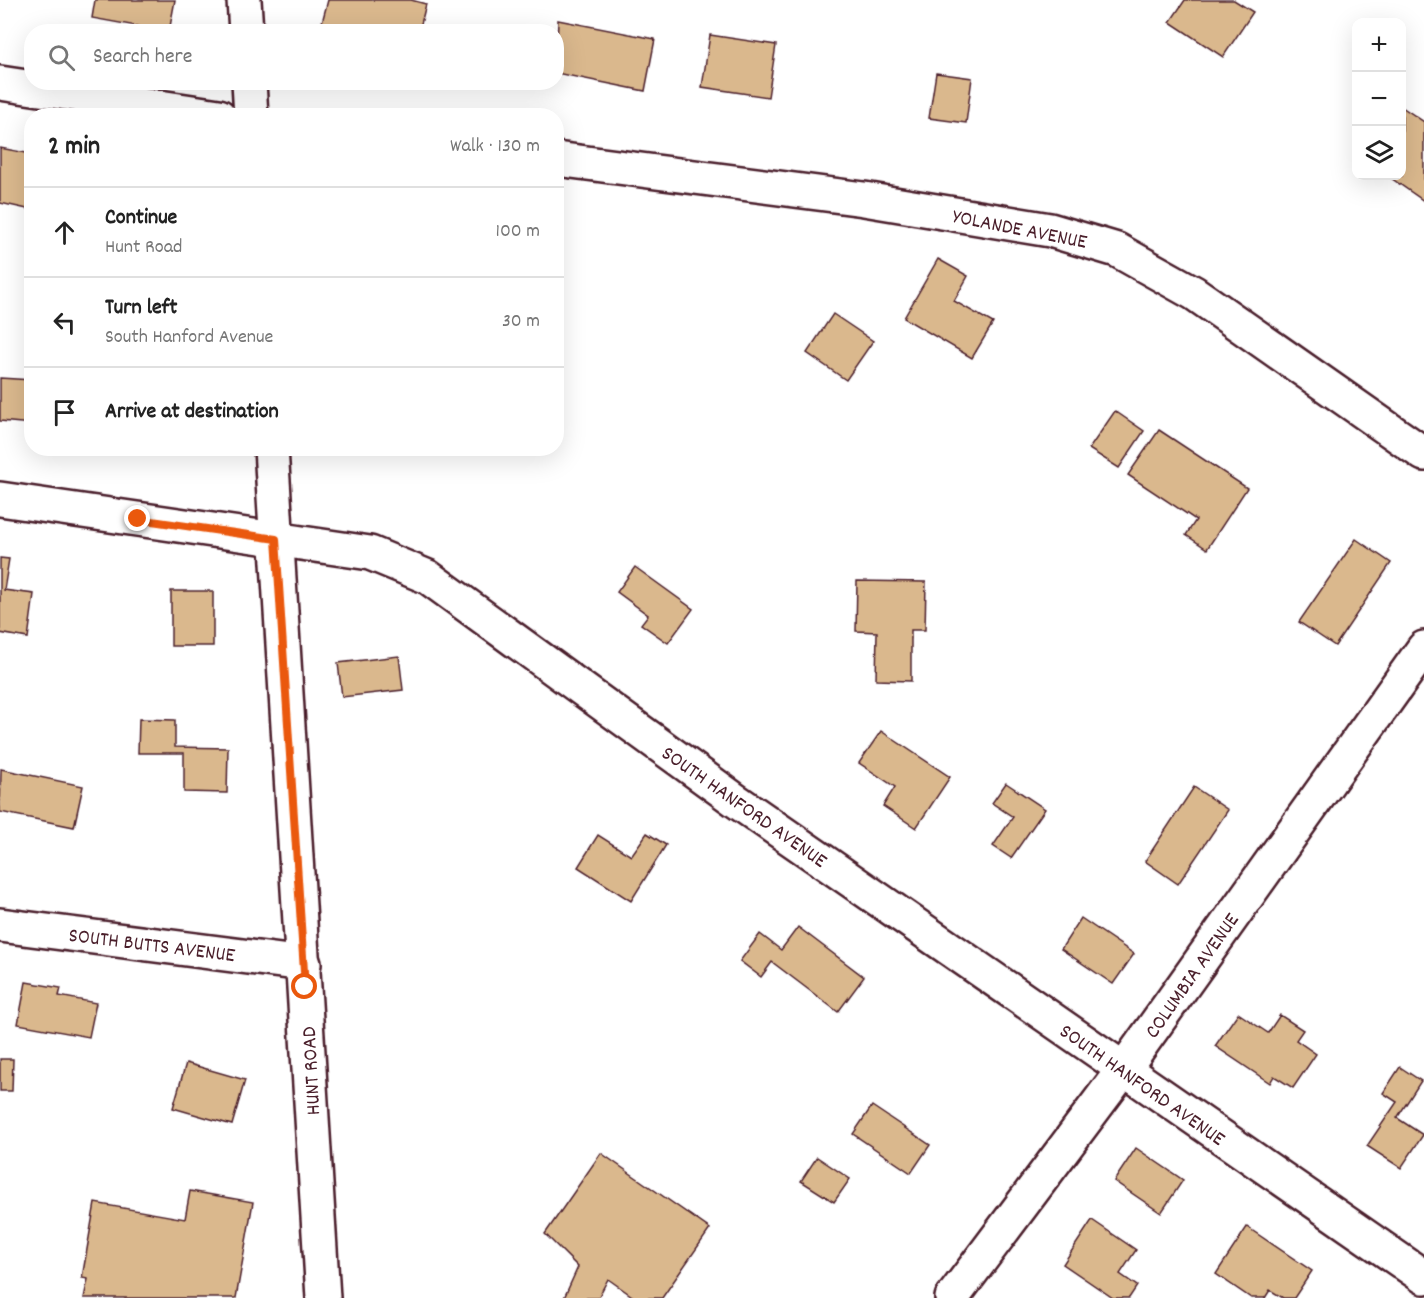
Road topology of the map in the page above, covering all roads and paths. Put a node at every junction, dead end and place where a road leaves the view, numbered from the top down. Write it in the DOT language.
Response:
graph roads {
  1 [pos="244,0"];
  2 [pos="246,24"];
  3 [pos="0,83"];
  4 [pos="24,87"];
  5 [pos="46,90"];
  6 [pos="249,90"];
  7 [pos="166,108"];
  8 [pos="251,108"];
  9 [pos="564,160"];
  10 [pos="1424,454"];
  11 [pos="271,456"];
  12 [pos="0,499"];
  13 [pos="276,539"];
  14 [pos="1424,648"];
  15 [pos="0,925"];
  16 [pos="304,964"];
  17 [pos="1123,1070"];
  18 [pos="1424,1277"];
  19 [pos="323,1298"];
  20 [pos="952,1298"];
  1 -- 2 [label="street"];
  3 -- 4 [label="street"];
  5 -- 7 [label="street"];
  6 -- 8 [label="street"];
  9 -- 10 [label="street, YOLANDE AVENUE"];
  11 -- 13 [label="street, HUNT ROAD"];
  12 -- 13 [label="street, SOUTH HANFORD AVENUE"];
  13 -- 16 [label="street, HUNT ROAD"];
  13 -- 17 [label="street, SOUTH HANFORD AVENUE"];
  14 -- 17 [label="street, COLUMBIA AVENUE"];
  15 -- 16 [label="street, SOUTH BUTTS AVENUE"];
  16 -- 19 [label="street, HUNT ROAD"];
  17 -- 18 [label="street, SOUTH HANFORD AVENUE"];
  17 -- 20 [label="street, COLUMBIA AVENUE"];
}
